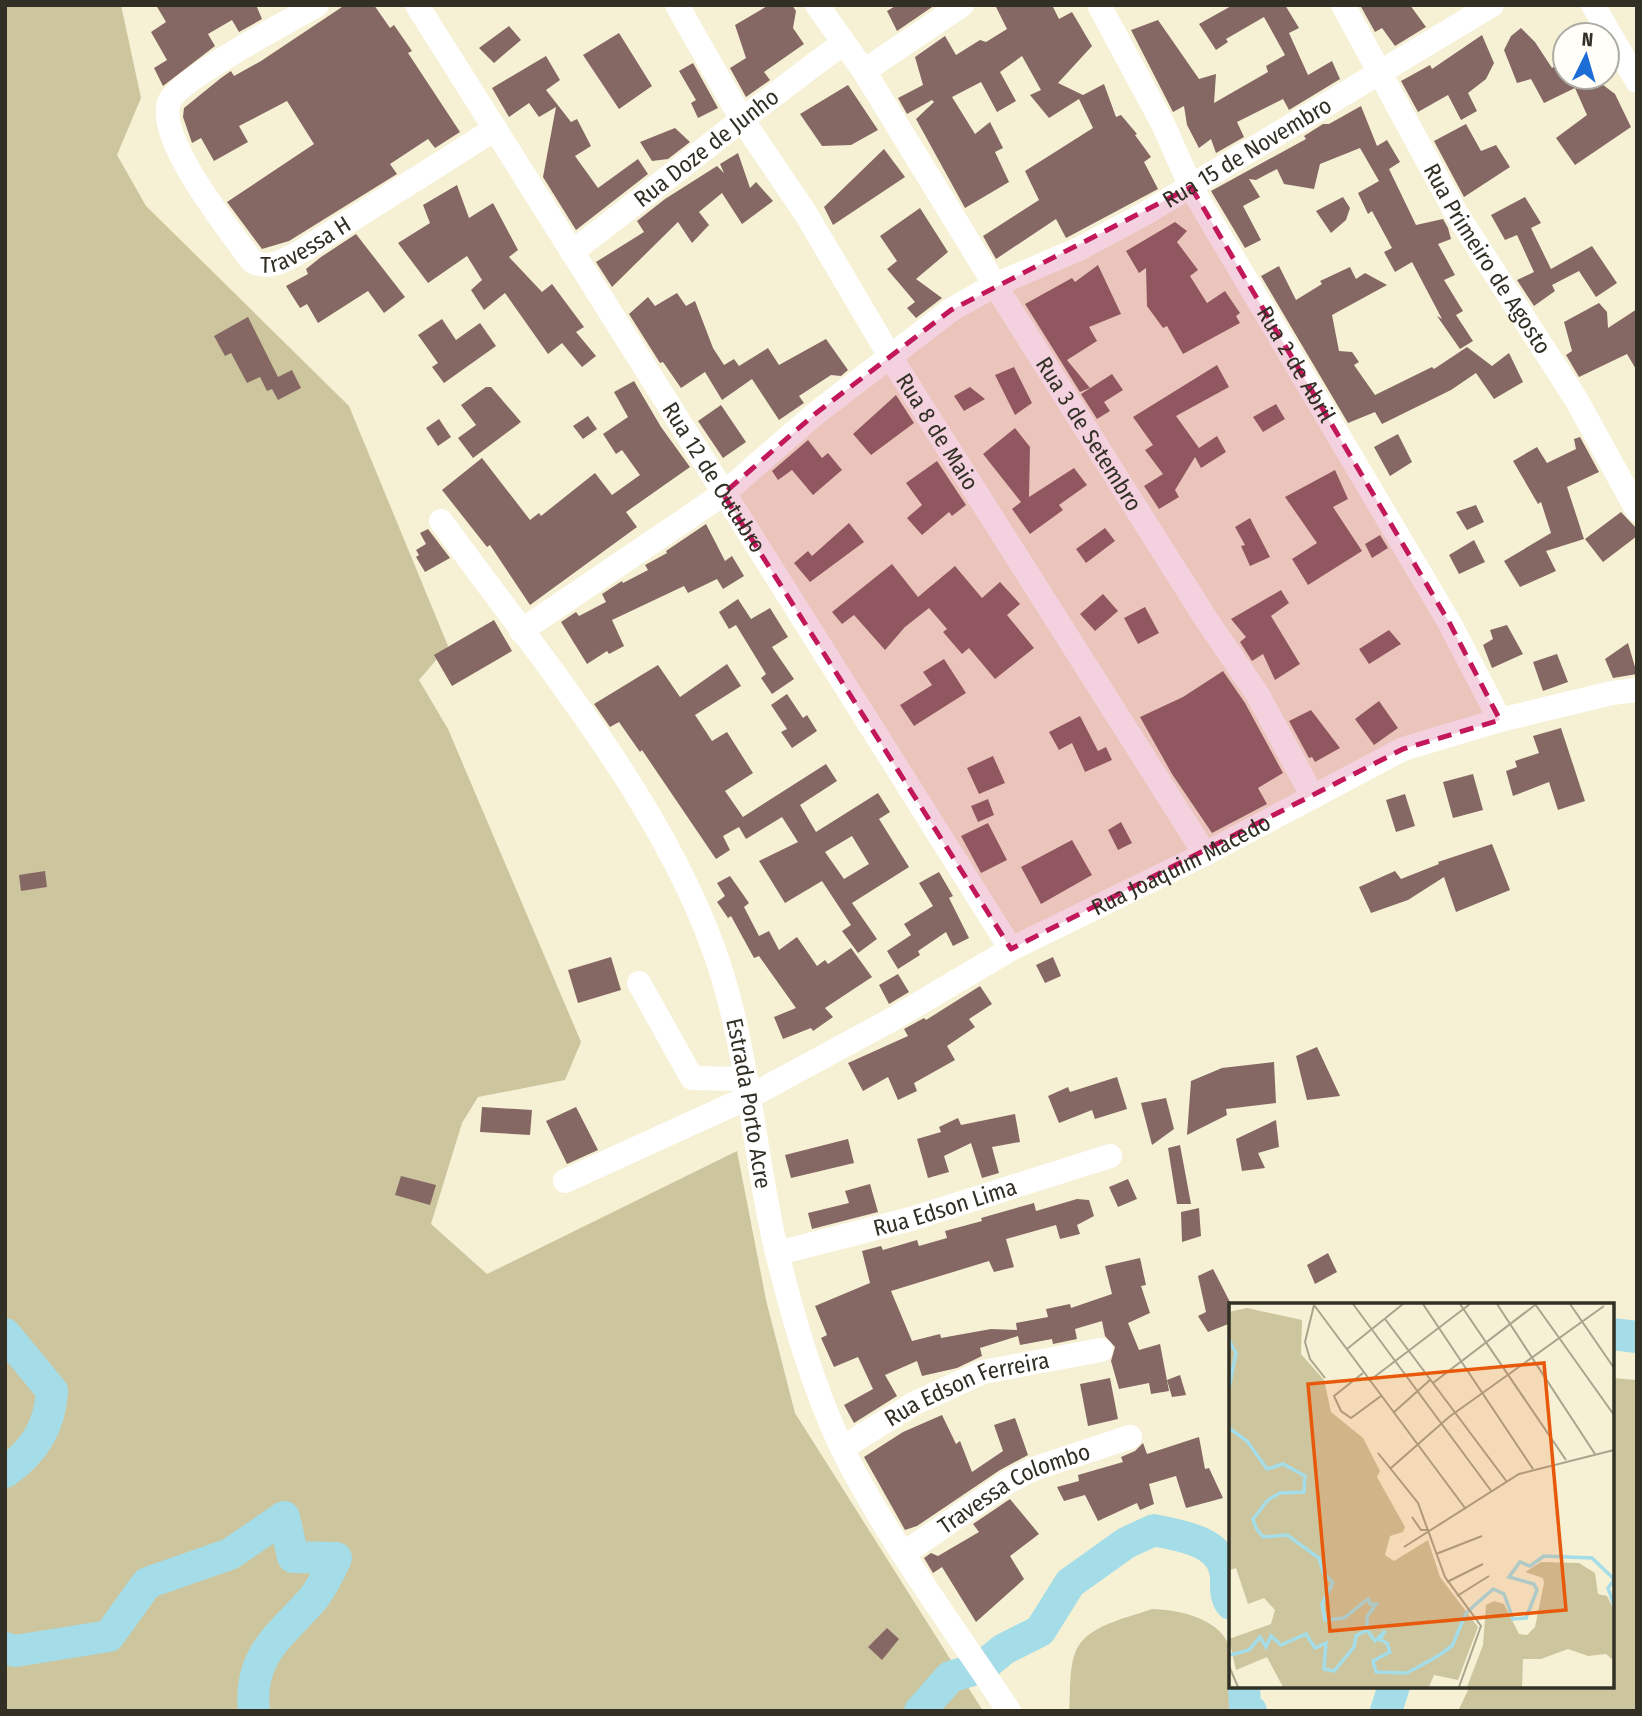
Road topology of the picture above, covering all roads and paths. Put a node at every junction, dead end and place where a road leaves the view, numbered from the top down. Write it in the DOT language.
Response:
graph roads {
  1 [pos="317,5"];
  2 [pos="677,5"];
  3 [pos="817,5"];
  4 [pos="962,5"];
  5 [pos="1099,5"];
  6 [pos="1343,5"];
  7 [pos="1492,5"];
  8 [pos="1593,5"];
  9 [pos="426,8"];
  10 [pos="842,44"];
  11 [pos="864,71"];
  12 [pos="1380,72"];
  13 [pos="1637,81"];
  14 [pos="741,118"];
  15 [pos="495,129"];
  16 [pos="1191,187"];
  17 [pos="572,252"];
  18 [pos="995,285"];
  19 [pos="891,358"];
  20 [pos="723,494"];
  21 [pos="1637,510"];
  22 [pos="441,521"];
  23 [pos="520,631"];
  24 [pos="1637,690"];
  25 [pos="1500,720"];
  26 [pos="1313,797"];
  27 [pos="1205,854"];
  28 [pos="1011,949"];
  29 [pos="639,983"];
  30 [pos="748,1088"];
  31 [pos="1110,1156"];
  32 [pos="565,1181"];
  33 [pos="778,1253"];
  34 [pos="1101,1350"];
  35 [pos="1130,1437"];
  36 [pos="842,1448"];
  37 [pos="903,1554"];
  38 [pos="1009,1711"];
  1 -- 15 [label="street, Travessa H"];
  2 -- 14 [label="street, Rua 8 de Maio"];
  3 -- 10 [label="street, Rua 3 de Setembro"];
  4 -- 11 [label="street"];
  5 -- 16 [label="street, Rua 2 de Abril"];
  6 -- 12 [label="street, Rua Primeiro de Agosto"];
  7 -- 12 [label="street, Rua 15 de Novembro"];
  8 -- 13 [label="street"];
  9 -- 15 [label="street, Rua 12 de Outubro"];
  10 -- 11 [label="street, Rua 3 de Setembro"];
  10 -- 14 [label="street, Rua Doze de Junho"];
  11 -- 18 [label="street, Rua 3 de Setembro"];
  12 -- 16 [label="street, Rua 15 de Novembro"];
  12 -- 21 [label="street, Rua Primeiro de Agosto"];
  14 -- 17 [label="street, Rua Doze de Junho"];
  14 -- 19 [label="street, Rua 8 de Maio"];
  15 -- 17 [label="street, Rua 12 de Outubro"];
  16 -- 18 [label="street, Rua 15 de Novembro"];
  16 -- 25 [label="street, Rua 2 de Abril"];
  17 -- 20 [label="street, Rua 12 de Outubro"];
  18 -- 19 [label="street, Rua 15 de Novembro"];
  18 -- 26 [label="street, Rua 3 de Setembro"];
  19 -- 20 [label="street, Rua 15 de Novembro"];
  19 -- 27 [label="street, Rua 8 de Maio"];
  20 -- 23 [label="street, Rua 15 de Novembro"];
  20 -- 28 [label="street, Rua 12 de Outubro"];
  22 -- 23 [label="street, Estrada Porto Acre"];
  23 -- 30 [label="street, Estrada Porto Acre"];
  24 -- 25 [label="street, Rua Joaquim Macedo"];
  25 -- 26 [label="street, Rua Joaquim Macedo"];
  26 -- 27 [label="street, Rua Joaquim Macedo"];
  27 -- 28 [label="street, Rua Joaquim Macedo"];
  28 -- 30 [label="street, Rua Joaquim Macedo"];
  29 -- 30 [label="street"];
  30 -- 32 [label="street, Rua Joaquim Macedo"];
  30 -- 33 [label="street, Estrada Porto Acre"];
  31 -- 33 [label="street, Rua Edson Lima"];
  33 -- 36 [label="street, Estrada Porto Acre"];
  34 -- 36 [label="street, Rua Edson Ferreira"];
  35 -- 37 [label="street, Travessa Colombo"];
  36 -- 37 [label="street, Estrada Porto Acre"];
  37 -- 38 [label="street, Estrada Porto Acre"];
}
